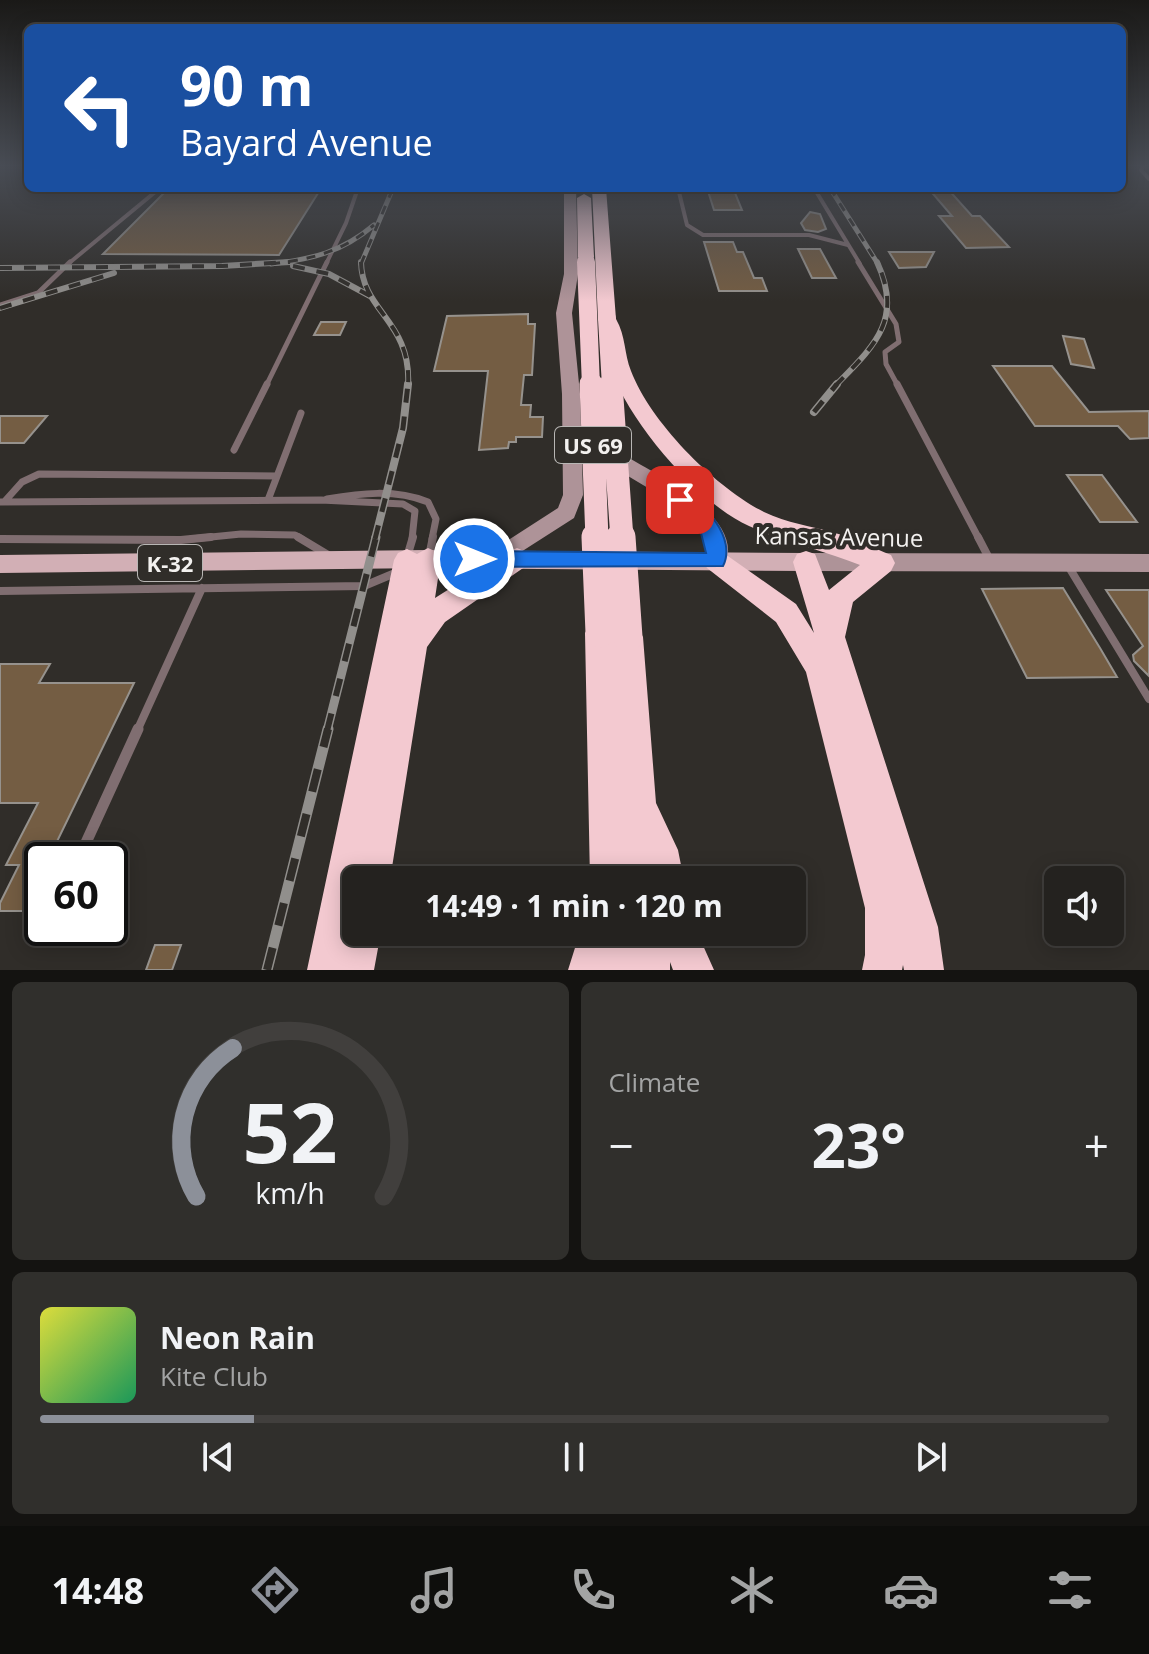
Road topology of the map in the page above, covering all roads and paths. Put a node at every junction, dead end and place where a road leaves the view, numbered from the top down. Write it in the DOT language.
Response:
graph roads {
  1 [pos="136,210"];
  2 [pos="350,210"];
  3 [pos="570,210"];
  4 [pos="585,210"];
  5 [pos="599,210"];
  6 [pos="600,210"];
  7 [pos="683,210"];
  8 [pos="827,210"];
  9 [pos="848,245"];
  10 [pos="0,305"];
  11 [pos="607,319"];
  12 [pos="301,413"];
  13 [pos="234,450"];
  14 [pos="277,476"];
  15 [pos="268,500"];
  16 [pos="321,500"];
  17 [pos="2,502"];
  18 [pos="0,539"];
  19 [pos="418,559"];
  20 [pos="506,559"];
  21 [pos="716,561"];
  22 [pos="340,562"];
  23 [pos="806,562"];
  24 [pos="882,563"];
  25 [pos="992,563"];
  26 [pos="1066,563"];
  27 [pos="1149,563"];
  28 [pos="0,564"];
  29 [pos="202,588"];
  30 [pos="0,591"];
  31 [pos="614,635"];
  32 [pos="830,638"];
  33 [pos="415,641"];
  34 [pos="1149,699"];
  35 [pos="638,796"];
  36 [pos="86,842"];
  37 [pos="374,866"];
  38 [pos="609,866"];
  39 [pos="643,866"];
  40 [pos="663,866"];
  41 [pos="358,946"];
  42 [pos="596,946"];
  43 [pos="611,946"];
  44 [pos="649,946"];
  45 [pos="683,946"];
  46 [pos="327,970"];
  47 [pos="354,970"];
  48 [pos="588,970"];
  49 [pos="612,970"];
  50 [pos="650,970"];
  51 [pos="694,970"];
  52 [pos="882,970"];
  53 [pos="924,970"];
  1 -- 10 [label="lane"];
  2 -- 13 [label="lane"];
  3 -- 20 [label="street"];
  4 -- 31 [label="highway, US 69, bridge"];
  5 -- 21 [label="street"];
  6 -- 11 [label="highway, US 69"];
  7 -- 9 [label="lane"];
  8 -- 9 [label="lane"];
  9 -- 25 [label="lane"];
  11 -- 24 [label="highway"];
  11 -- 31 [label="highway, US 69, bridge"];
  12 -- 14 [label="lane"];
  14 -- 15 [label="lane"];
  14 -- 17 [label="lane"];
  15 -- 16 [label="lane"];
  15 -- 17 [label="lane"];
  16 -- 19 [label="lane"];
  16 -- 19 [label="lane"];
  18 -- 22 [label="lane"];
  19 -- 20 [label="main road, Kansas Avenue / K-32"];
  19 -- 22 [label="main road, Kansas Avenue / K-32"];
  19 -- 29 [label="lane"];
  19 -- 33 [label="highway"];
  19 -- 46 [label="highway"];
  20 -- 21 [label="main road, Kansas Avenue / K-32"];
  20 -- 33 [label="highway"];
  21 -- 23 [label="main road, Kansas Avenue / K-32"];
  21 -- 52 [label="highway"];
  22 -- 28 [label="main road, Kansas Avenue / K-32"];
  23 -- 24 [label="street, Kansas Avenue"];
  23 -- 32 [label="highway"];
  24 -- 25 [label="street, Kansas Avenue"];
  24 -- 32 [label="highway"];
  25 -- 26 [label="street, Kansas Avenue"];
  26 -- 27 [label="street, Kansas Avenue"];
  26 -- 34 [label="lane"];
  29 -- 30 [label="lane"];
  29 -- 36 [label="lane"];
  31 -- 35 [label="highway, US 69"];
  31 -- 38 [label="highway, US 69"];
  32 -- 53 [label="highway"];
  33 -- 37 [label="highway"];
  35 -- 39 [label="highway, US 69"];
  35 -- 40 [label="highway"];
  41 -- 47 [label="highway"];
  42 -- 48 [label="highway"];
  43 -- 49 [label="highway"];
  44 -- 50 [label="highway"];
  45 -- 51 [label="highway"];
}
